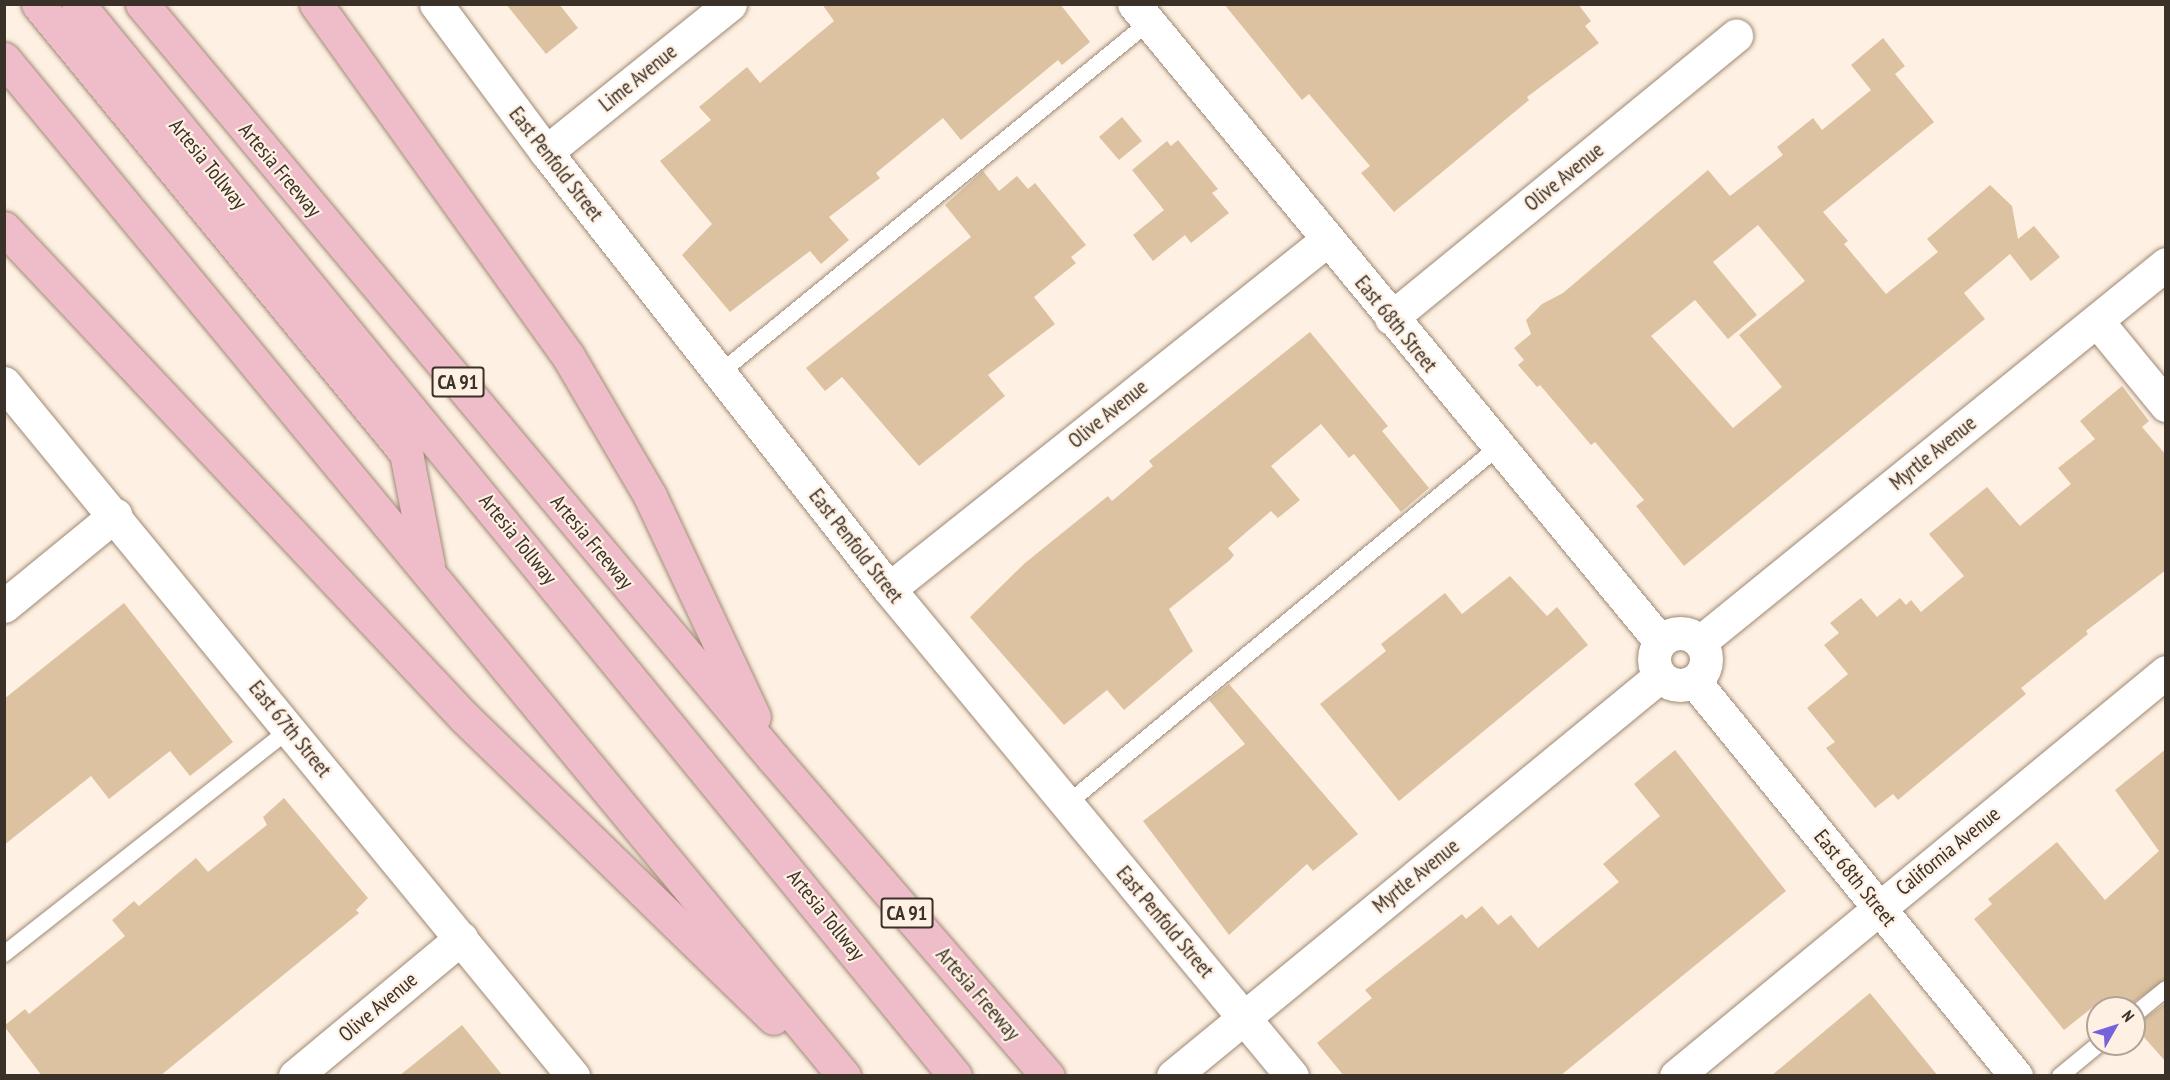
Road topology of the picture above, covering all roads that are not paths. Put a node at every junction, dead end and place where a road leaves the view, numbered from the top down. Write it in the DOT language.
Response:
graph roads {
  1 [pos="38,4"];
  2 [pos="78,4"];
  3 [pos="142,4"];
  4 [pos="316,4"];
  5 [pos="436,4"];
  6 [pos="730,4"];
  7 [pos="1142,13"];
  8 [pos="1736,36"];
  9 [pos="4,58"];
  10 [pos="546,152"];
  11 [pos="4,228"];
  12 [pos="1327,240"];
  13 [pos="2166,264"];
  14 [pos="1391,318"];
  15 [pos="2097,321"];
  16 [pos="720,373"];
  17 [pos="4,383"];
  18 [pos="2166,405"];
  19 [pos="1497,448"];
  20 [pos="115,515"];
  21 [pos="429,570"];
  22 [pos="889,589"];
  23 [pos="4,606"];
  24 [pos="1660,641"];
  25 [pos="1700,642"];
  26 [pos="2166,672"];
  27 [pos="1660,676"];
  28 [pos="1694,681"];
  29 [pos="290,729"];
  30 [pos="774,759"];
  31 [pos="1067,804"];
  32 [pos="1879,908"];
  33 [pos="461,938"];
  34 [pos="4,954"];
  35 [pos="2166,989"];
  36 [pos="2146,1005"];
  37 [pos="1243,1017"];
  38 [pos="2086,1055"];
  39 [pos="1044,1071"];
  40 [pos="295,1076"];
  41 [pos="573,1076"];
  42 [pos="832,1076"];
  43 [pos="844,1076"];
  44 [pos="955,1076"];
  45 [pos="1173,1076"];
  46 [pos="1292,1076"];
  47 [pos="1676,1076"];
  48 [pos="2016,1076"];
  49 [pos="2061,1076"];
  1 -- 21 [label="highway, Artesia Tollway"];
  2 -- 44 [label="highway, Artesia Tollway"];
  3 -- 30 [label="highway, Artesia Freeway / CA 91"];
  4 -- 30 [label="highway"];
  5 -- 10 [label="street, East Penfold Street"];
  6 -- 10 [label="street, Lime Avenue"];
  7 -- 12 [label="street, East 68th Street"];
  7 -- 16 [label="lane"];
  8 -- 14 [label="street, Olive Avenue"];
  9 -- 21 [label="highway"];
  10 -- 16 [label="street, East Penfold Street"];
  11 -- 42 [label="highway"];
  12 -- 14 [label="street, East 68th Street"];
  12 -- 22 [label="street, Olive Avenue"];
  13 -- 15 [label="street, Myrtle Avenue"];
  14 -- 19 [label="street, East 68th Street"];
  15 -- 18 [label="street"];
  15 -- 25 [label="street, Myrtle Avenue"];
  16 -- 22 [label="street, East Penfold Street"];
  17 -- 20 [label="street, East 67th Street"];
  19 -- 24 [label="street, East 68th Street"];
  19 -- 31 [label="lane"];
  20 -- 23 [label="street"];
  20 -- 29 [label="street, East 67th Street"];
  21 -- 43 [label="highway"];
  22 -- 31 [label="street, East Penfold Street"];
  24 -- 25 [label="street"];
  24 -- 27 [label="street"];
  25 -- 28 [label="street"];
  26 -- 32 [label="street, California Avenue"];
  27 -- 28 [label="street"];
  27 -- 37 [label="street, Myrtle Avenue"];
  28 -- 32 [label="street, East 68th Street"];
  29 -- 33 [label="street, East 67th Street"];
  29 -- 34 [label="lane"];
  30 -- 39 [label="highway, Artesia Freeway / CA 91"];
  31 -- 37 [label="street, East Penfold Street"];
  32 -- 47 [label="street, California Avenue"];
  32 -- 48 [label="street, East 68th Street"];
  33 -- 40 [label="street, Olive Avenue"];
  33 -- 41 [label="street, East 67th Street"];
  35 -- 36 [label="lane"];
  37 -- 45 [label="street, Myrtle Avenue"];
  37 -- 46 [label="street, East Penfold Street"];
  38 -- 49 [label="lane"];
}
